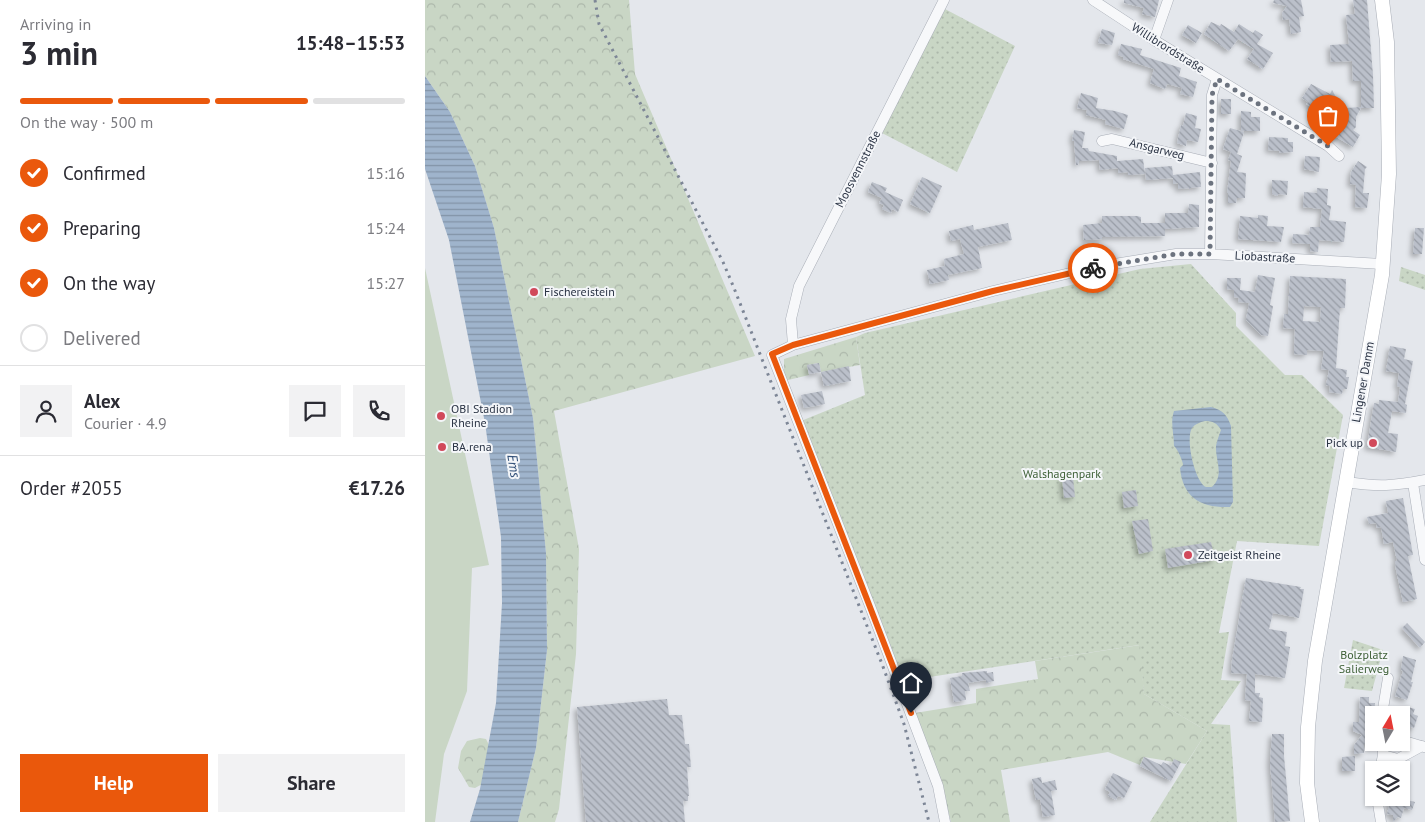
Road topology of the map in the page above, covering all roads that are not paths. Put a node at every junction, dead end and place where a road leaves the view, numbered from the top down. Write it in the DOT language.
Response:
graph roads {
  1 [pos="944,0"];
  2 [pos="1167,0"];
  3 [pos="1383,0"];
  4 [pos="1097,1"];
  5 [pos="1154,40"];
  6 [pos="1217,79"];
  7 [pos="1102,141"];
  8 [pos="1339,156"];
  9 [pos="1211,163"];
  10 [pos="1210,254"];
  11 [pos="1382,264"];
  12 [pos="793,345"];
  13 [pos="1425,480"];
  14 [pos="1347,482"];
  15 [pos="1413,482"];
  16 [pos="1425,560"];
  17 [pos="1388,678"];
  18 [pos="1383,706"];
  19 [pos="1410,743"];
  20 [pos="1423,747"];
  21 [pos="1383,751"];
  22 [pos="1383,755"];
  23 [pos="1382,761"];
  24 [pos="1378,806"];
  25 [pos="945,822"];
  26 [pos="1312,822"];
  27 [pos="1381,822"];
  1 -- 12 [label="street, Moosvennstraße"];
  2 -- 5 [label="street"];
  3 -- 11 [label="main road, Lingener Damm"];
  4 -- 5 [label="street, Willibrordstraße"];
  5 -- 6 [label="street, Willibrordstraße"];
  6 -- 8 [label="street, Willibrordstraße"];
  6 -- 9 [label="street"];
  7 -- 9 [label="street, Ansgarweg"];
  9 -- 10 [label="street"];
  10 -- 11 [label="street, Liobastraße"];
  10 -- 12 [label="street, Liobastraße"];
  11 -- 14 [label="main road, Lingener Damm"];
  12 -- 25 [label="street, Liobastraße"];
  13 -- 15 [label="street"];
  14 -- 15 [label="street"];
  14 -- 26 [label="main road, Lingener Damm"];
  15 -- 16 [label="street"];
  17 -- 18 [label="street"];
  19 -- 20 [label="street"];
  20 -- 22 [label="street"];
  21 -- 22 [label="street"];
  22 -- 23 [label="street"];
  24 -- 27 [label="street"];
}
